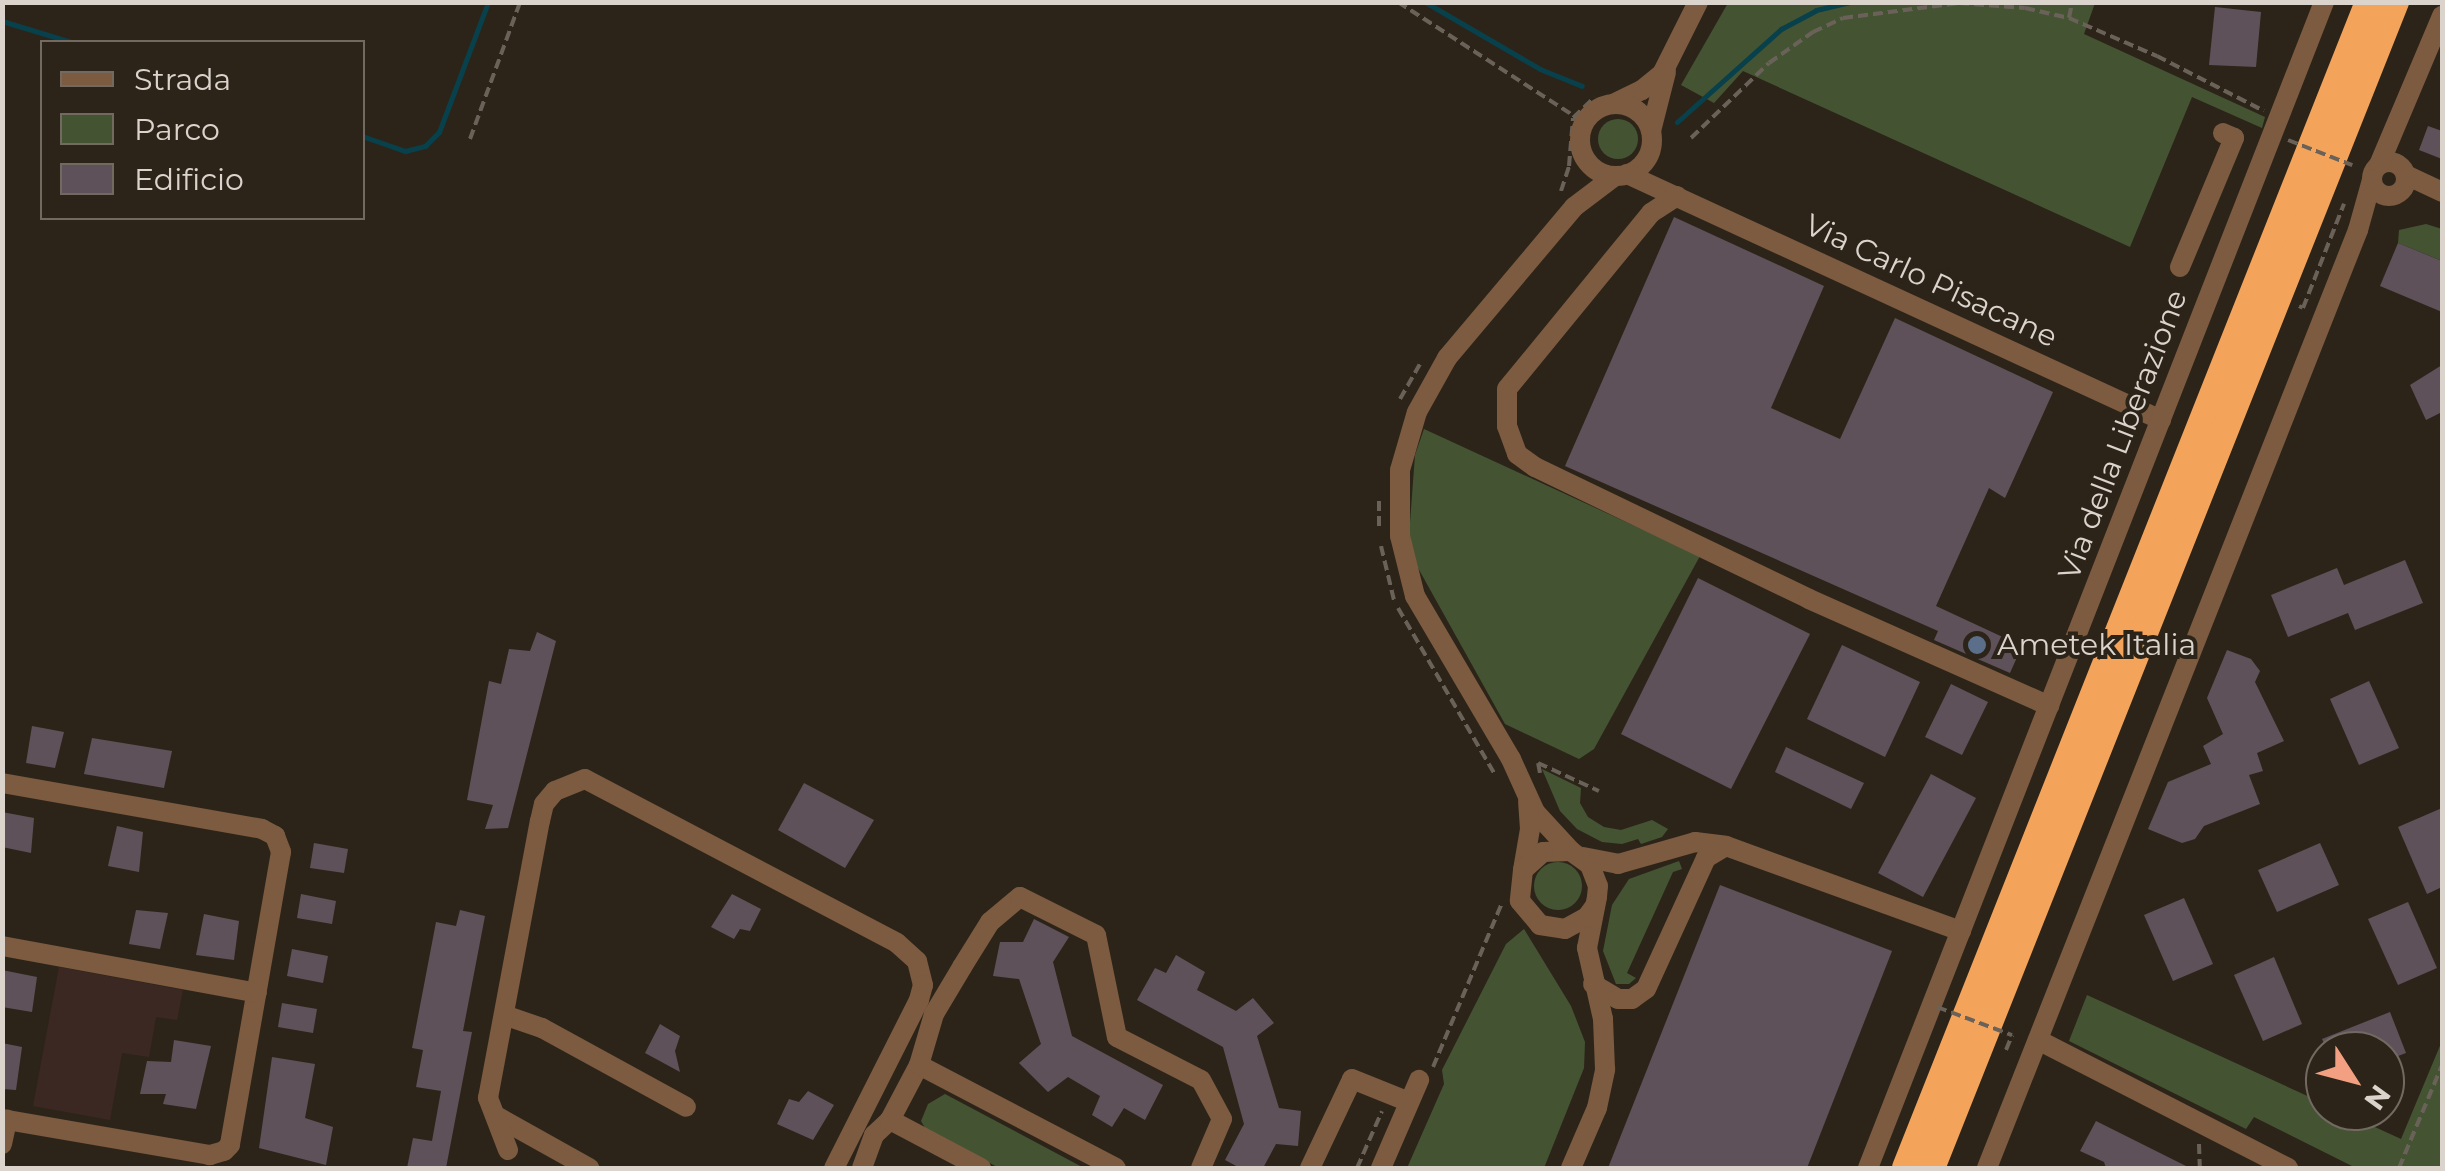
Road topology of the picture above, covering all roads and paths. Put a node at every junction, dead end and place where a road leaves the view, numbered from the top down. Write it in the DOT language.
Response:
graph roads {
  1 [pos="520,2"];
  2 [pos="1398,2"];
  3 [pos="1698,2"];
  4 [pos="2072,2"];
  5 [pos="2324,2"];
  6 [pos="2369,2"];
  7 [pos="2395,2"];
  8 [pos="2442,16"];
  9 [pos="2069,18"];
  10 [pos="1670,61"];
  11 [pos="1611,105"];
  12 [pos="2279,118"];
  13 [pos="1585,123"];
  14 [pos="2223,133"];
  15 [pos="1691,138"];
  16 [pos="470,139"];
  17 [pos="1651,140"];
  18 [pos="2288,140"];
  19 [pos="1583,154"];
  20 [pos="2352,165"];
  21 [pos="2219,174"];
  22 [pos="1621,175"];
  23 [pos="2392,179"];
  24 [pos="2252,188"];
  25 [pos="2434,190"];
  26 [pos="1676,196"];
  27 [pos="1574,207"];
  28 [pos="2180,266"];
  29 [pos="2160,420"];
  30 [pos="2049,706"];
  31 [pos="2,783"];
  32 [pos="1534,786"];
  33 [pos="1599,791"];
  34 [pos="1726,846"];
  35 [pos="1679,847"];
  36 [pos="1577,854"];
  37 [pos="1632,863"];
  38 [pos="1523,870"];
  39 [pos="1694,882"];
  40 [pos="1502,902"];
  41 [pos="1596,902"];
  42 [pos="2010,905"];
  43 [pos="1540,925"];
  44 [pos="1961,931"];
  45 [pos="2,946"];
  46 [pos="1592,978"];
  47 [pos="257,993"];
  48 [pos="1937,1007"];
  49 [pos="504,1015"];
  50 [pos="2038,1040"];
  51 [pos="2006,1050"];
  52 [pos="919,1065"];
  53 [pos="2442,1065"];
  54 [pos="1426,1073"];
  55 [pos="1410,1102"];
  56 [pos="686,1107"];
  57 [pos="496,1116"];
  58 [pos="4,1119"];
  59 [pos="890,1120"];
  60 [pos="2207,1127"];
  61 [pos="539,1139"];
  62 [pos="2,1144"];
  63 [pos="504,1159"];
  64 [pos="563,1159"];
  65 [pos="589,1168"];
  66 [pos="834,1168"];
  67 [pos="862,1168"];
  68 [pos="981,1168"];
  69 [pos="1116,1168"];
  70 [pos="1201,1168"];
  71 [pos="1310,1168"];
  72 [pos="1381,1168"];
  73 [pos="1571,1168"];
  74 [pos="1868,1168"];
  75 [pos="1888,1168"];
  76 [pos="1906,1168"];
  77 [pos="1933,1168"];
  78 [pos="1987,1168"];
  79 [pos="2200,1168"];
  80 [pos="2288,1168"];
  81 [pos="2399,1168"];
  1 -- 16 [label="path"];
  2 -- 13 [label="path"];
  3 -- 10 [label="street"];
  4 -- 9 [label="path"];
  5 -- 12 [label="street, Via della Liberazione"];
  6 -- 42 [label="highway"];
  7 -- 77 [label="highway"];
  8 -- 23 [label="street"];
  9 -- 12 [label="path"];
  9 -- 15 [label="path"];
  10 -- 11 [label="street"];
  10 -- 17 [label="street"];
  11 -- 13 [label="street"];
  11 -- 17 [label="street"];
  12 -- 24 [label="street, Via della Liberazione"];
  13 -- 19 [label="street"];
  14 -- 21 [label="street"];
  17 -- 22 [label="street"];
  17 -- 26 [label="street"];
  18 -- 20 [label="path, bridge"];
  19 -- 22 [label="street"];
  19 -- 27 [label="street"];
  21 -- 24 [label="street"];
  21 -- 28 [label="street"];
  22 -- 26 [label="street, Via Carlo Pisacane"];
  22 -- 27 [label="street"];
  23 -- 25 [label="street"];
  23 -- 50 [label="street"];
  24 -- 29 [label="street, Via della Liberazione"];
  26 -- 29 [label="street, Via Carlo Pisacane"];
  26 -- 30 [label="street"];
  27 -- 32 [label="street"];
  29 -- 30 [label="street, Via della Liberazione"];
  30 -- 44 [label="street, Via della Liberazione"];
  31 -- 47 [label="street"];
  32 -- 33 [label="path"];
  32 -- 36 [label="street"];
  32 -- 38 [label="street"];
  34 -- 35 [label="street"];
  34 -- 39 [label="street"];
  34 -- 44 [label="street"];
  35 -- 37 [label="street"];
  35 -- 39 [label="street"];
  36 -- 37 [label="street"];
  36 -- 38 [label="street"];
  36 -- 41 [label="street"];
  37 -- 41 [label="street"];
  38 -- 43 [label="street"];
  39 -- 46 [label="street"];
  40 -- 54 [label="path"];
  41 -- 43 [label="street"];
  41 -- 46 [label="street"];
  42 -- 75 [label="highway"];
  42 -- 76 [label="highway"];
  43 -- 46 [label="street"];
  44 -- 74 [label="street, Via della Liberazione"];
  45 -- 47 [label="street"];
  46 -- 73 [label="street"];
  47 -- 58 [label="street"];
  48 -- 51 [label="path, bridge"];
  49 -- 56 [label="street"];
  49 -- 57 [label="street"];
  49 -- 66 [label="street"];
  50 -- 60 [label="street"];
  50 -- 78 [label="street"];
  52 -- 59 [label="street"];
  52 -- 69 [label="street"];
  52 -- 70 [label="street"];
  53 -- 81 [label="path"];
  54 -- 55 [label="street"];
  55 -- 71 [label="street"];
  55 -- 72 [label="street"];
  57 -- 61 [label="street"];
  57 -- 63 [label="street"];
  58 -- 62 [label="street"];
  59 -- 67 [label="street"];
  59 -- 68 [label="street"];
  60 -- 79 [label="path"];
  60 -- 80 [label="street"];
  61 -- 63 [label="street"];
  61 -- 64 [label="street"];
  64 -- 65 [label="street"];
}
